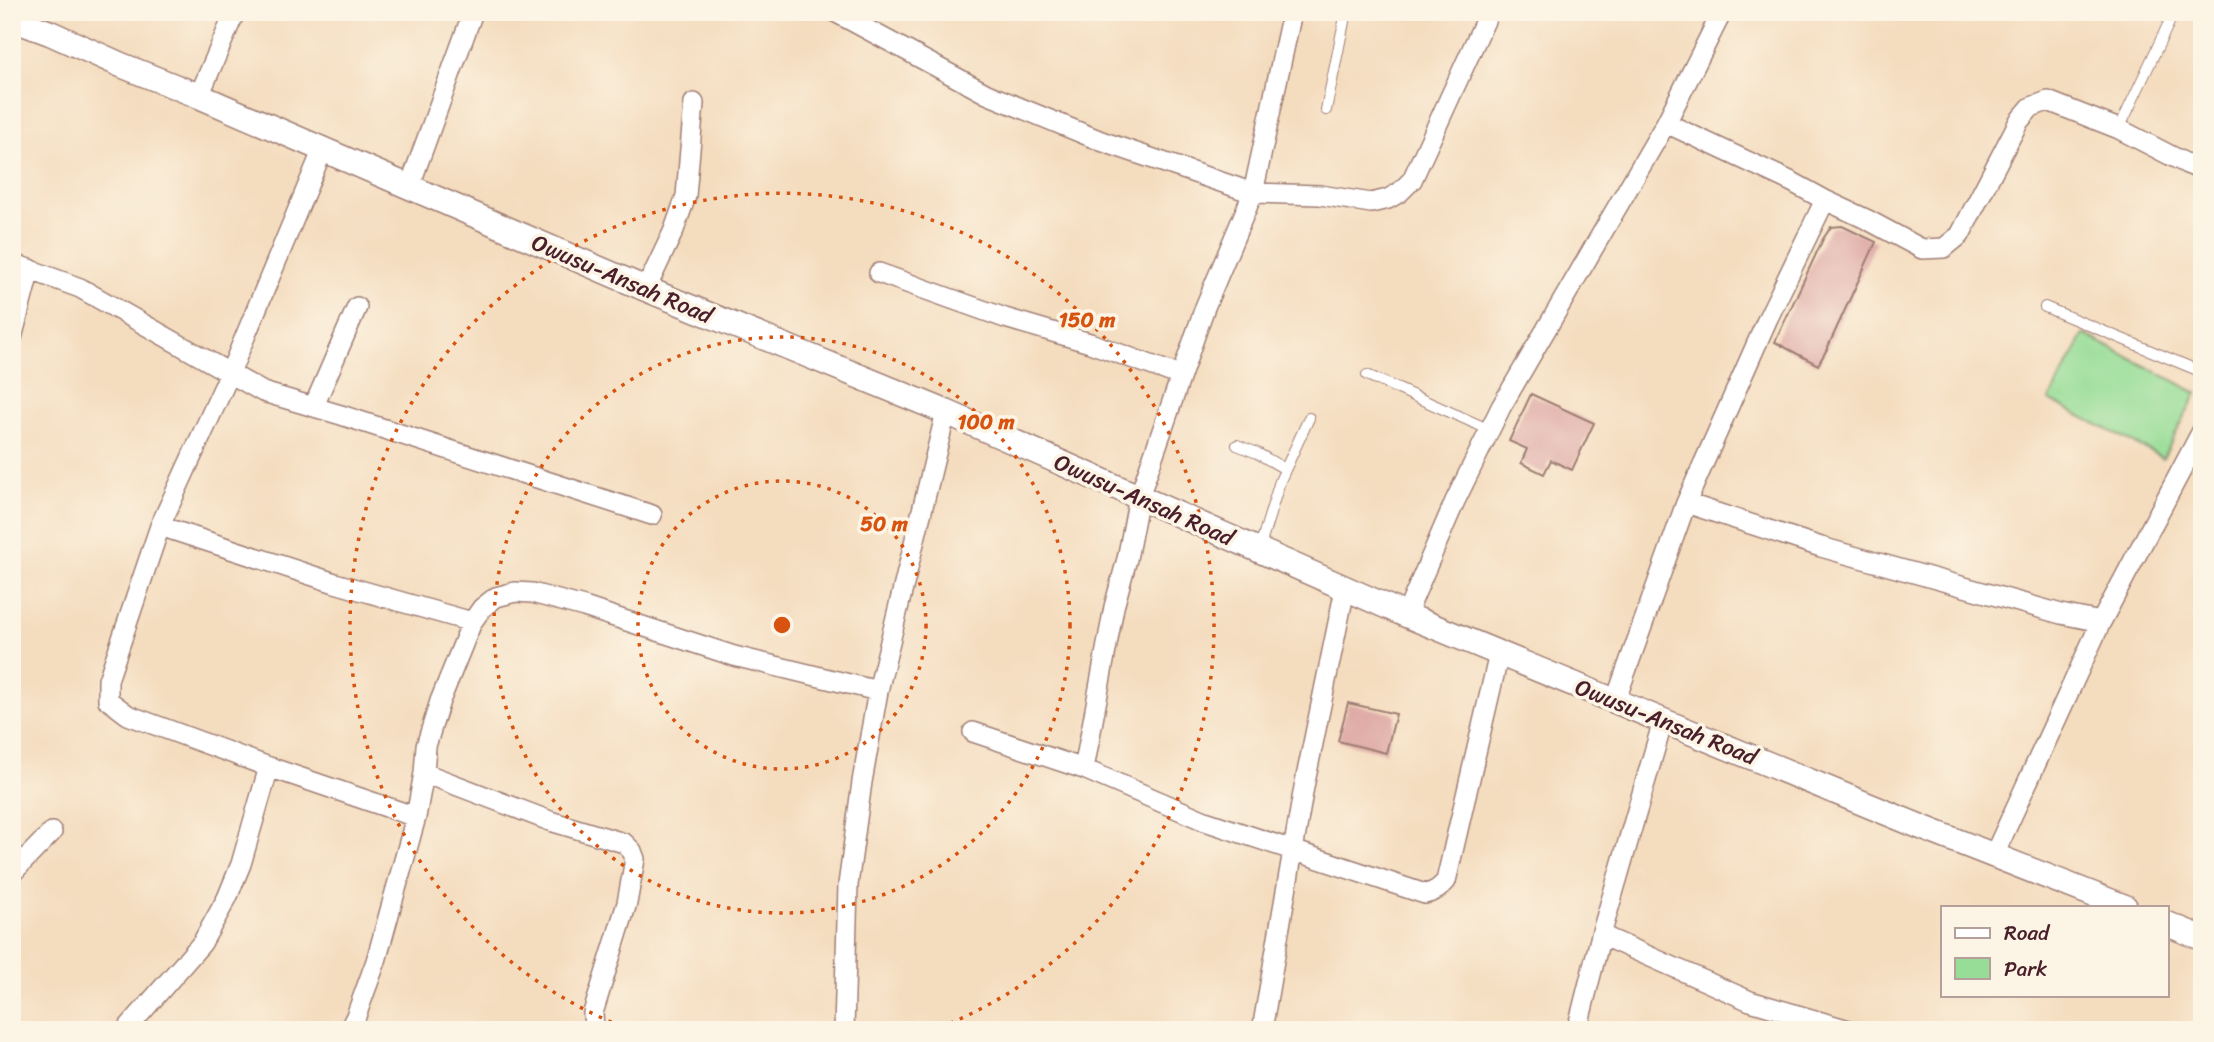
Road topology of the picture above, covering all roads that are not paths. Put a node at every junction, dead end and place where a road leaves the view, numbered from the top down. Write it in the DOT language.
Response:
graph roads {
  1 [pos="234,12"];
  2 [pos="473,12"];
  3 [pos="835,12"];
  4 [pos="1292,12"];
  5 [pos="1346,12"];
  6 [pos="1489,12"];
  7 [pos="1722,12"];
  8 [pos="2174,12"];
  9 [pos="12,19"];
  10 [pos="199,96"];
  11 [pos="694,103"];
  12 [pos="1326,110"];
  13 [pos="1666,124"];
  14 [pos="2119,129"];
  15 [pos="323,149"];
  16 [pos="2202,170"];
  17 [pos="409,188"];
  18 [pos="1253,193"];
  19 [pos="1825,200"];
  20 [pos="21,266"];
  21 [pos="879,273"];
  22 [pos="646,289"];
  23 [pos="356,307"];
  24 [pos="2045,307"];
  25 [pos="12,338"];
  26 [pos="2202,372"];
  27 [pos="230,373"];
  28 [pos="1367,375"];
  29 [pos="1181,376"];
  30 [pos="314,406"];
  31 [pos="946,412"];
  32 [pos="1309,418"];
  33 [pos="1490,430"];
  34 [pos="2202,431"];
  35 [pos="1237,445"];
  36 [pos="1285,469"];
  37 [pos="1139,497"];
  38 [pos="1686,503"];
  39 [pos="652,515"];
  40 [pos="160,526"];
  41 [pos="1258,550"];
  42 [pos="1345,589"];
  43 [pos="1406,615"];
  44 [pos="472,622"];
  45 [pos="2101,622"];
  46 [pos="1499,654"];
  47 [pos="878,691"];
  48 [pos="1615,702"];
  49 [pos="1663,722"];
  50 [pos="973,732"];
  51 [pos="270,768"];
  52 [pos="1084,769"];
  53 [pos="424,774"];
  54 [pos="416,817"];
  55 [pos="52,832"];
  56 [pos="1293,851"];
  57 [pos="1994,855"];
  58 [pos="12,873"];
  59 [pos="2122,906"];
  60 [pos="2168,924"];
  61 [pos="1601,935"];
  62 [pos="2202,938"];
  63 [pos="126,1030"];
  64 [pos="349,1030"];
  65 [pos="594,1030"];
  66 [pos="844,1030"];
  67 [pos="1262,1030"];
  68 [pos="1577,1030"];
  69 [pos="1849,1030"];
  1 -- 10 [label="street"];
  2 -- 17 [label="street"];
  3 -- 18 [label="street"];
  4 -- 18 [label="street"];
  5 -- 12 [label="lane"];
  6 -- 18 [label="street"];
  7 -- 13 [label="street"];
  8 -- 14 [label="lane"];
  9 -- 10 [label="street, Owusu-Ansah Road"];
  10 -- 15 [label="street, Owusu-Ansah Road"];
  11 -- 22 [label="street"];
  13 -- 19 [label="street"];
  13 -- 33 [label="street"];
  14 -- 16 [label="street"];
  14 -- 19 [label="street"];
  15 -- 17 [label="street, Owusu-Ansah Road"];
  15 -- 27 [label="street"];
  17 -- 22 [label="street, Owusu-Ansah Road"];
  18 -- 29 [label="street"];
  19 -- 38 [label="street"];
  20 -- 25 [label="street"];
  20 -- 27 [label="street"];
  21 -- 29 [label="street"];
  22 -- 31 [label="street, Owusu-Ansah Road"];
  23 -- 30 [label="street"];
  24 -- 26 [label="lane"];
  27 -- 30 [label="street"];
  27 -- 40 [label="street"];
  28 -- 33 [label="lane"];
  29 -- 37 [label="street"];
  30 -- 39 [label="street"];
  31 -- 37 [label="street, Owusu-Ansah Road"];
  31 -- 47 [label="street"];
  32 -- 36 [label="lane"];
  33 -- 43 [label="street"];
  34 -- 45 [label="street"];
  35 -- 36 [label="lane"];
  36 -- 41 [label="lane"];
  37 -- 41 [label="street, Owusu-Ansah Road"];
  37 -- 52 [label="street"];
  38 -- 45 [label="street"];
  38 -- 48 [label="street"];
  40 -- 44 [label="street"];
  40 -- 51 [label="street"];
  41 -- 42 [label="street, Owusu-Ansah Road"];
  42 -- 43 [label="street, Owusu-Ansah Road"];
  42 -- 56 [label="street"];
  43 -- 46 [label="street, Owusu-Ansah Road"];
  44 -- 47 [label="street"];
  44 -- 53 [label="street"];
  45 -- 57 [label="street"];
  46 -- 48 [label="street, Owusu-Ansah Road"];
  46 -- 56 [label="street"];
  47 -- 66 [label="street"];
  48 -- 49 [label="street, Owusu-Ansah Road"];
  49 -- 57 [label="street, Owusu-Ansah Road"];
  49 -- 61 [label="street"];
  50 -- 52 [label="street"];
  51 -- 54 [label="street"];
  51 -- 63 [label="street"];
  52 -- 56 [label="street"];
  53 -- 54 [label="street"];
  53 -- 65 [label="street"];
  54 -- 64 [label="street"];
  55 -- 58 [label="street"];
  56 -- 67 [label="street"];
  57 -- 59 [label="street, Owusu-Ansah Road"];
  60 -- 62 [label="street"];
  61 -- 68 [label="street"];
  61 -- 69 [label="street"];
}
